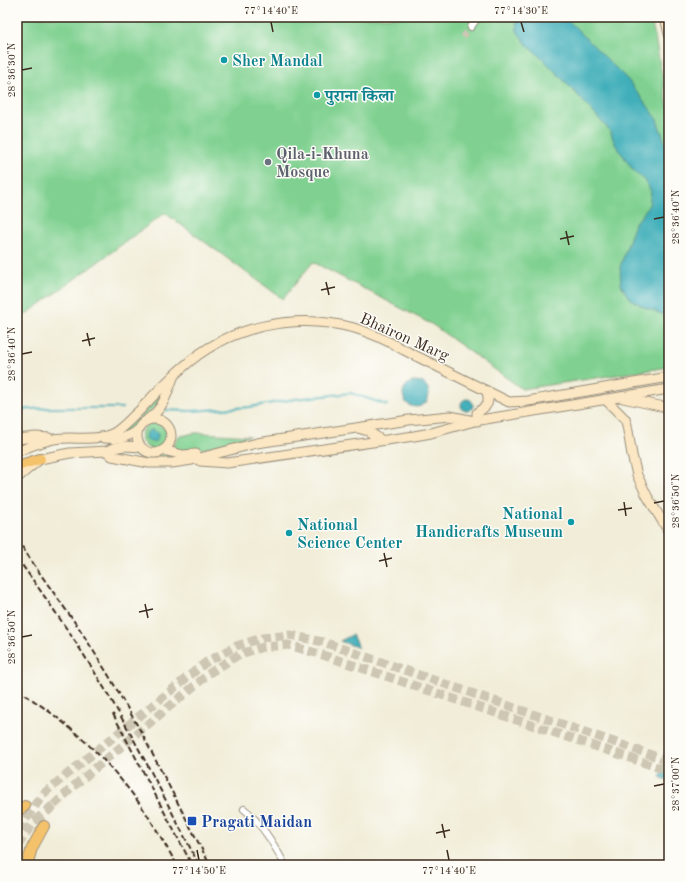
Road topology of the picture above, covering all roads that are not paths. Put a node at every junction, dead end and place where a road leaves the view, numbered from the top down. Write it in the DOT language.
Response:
graph roads {
  1 [pos="478,17"];
  2 [pos="665,17"];
  3 [pos="470,27"];
  4 [pos="669,34"];
  5 [pos="174,375"];
  6 [pos="669,378"];
  7 [pos="669,389"];
  8 [pos="487,391"];
  9 [pos="616,397"];
  10 [pos="605,399"];
  11 [pos="509,402"];
  12 [pos="669,408"];
  13 [pos="512,414"];
  14 [pos="147,420"];
  15 [pos="475,421"];
  16 [pos="358,428"];
  17 [pos="138,430"];
  18 [pos="98,438"];
  19 [pos="17,439"];
  20 [pos="55,439"];
  21 [pos="381,440"];
  22 [pos="141,447"];
  23 [pos="163,450"];
  24 [pos="103,451"];
  25 [pos="17,452"];
  26 [pos="224,452"];
  27 [pos="40,459"];
  28 [pos="192,460"];
  29 [pos="17,466"];
  30 [pos="17,478"];
  31 [pos="669,532"];
  32 [pos="244,809"];
  33 [pos="44,826"];
  34 [pos="26,865"];
  35 [pos="285,865"];
  1 -- 3 [label="street"];
  2 -- 4 [label="main road"];
  5 -- 8 [label="main road, Bhairon Marg"];
  5 -- 14 [label="main road"];
  5 -- 18 [label="main road, Bhairon Marg"];
  6 -- 11 [label="main road, Bhairon Marg"];
  7 -- 9 [label="main road"];
  8 -- 11 [label="main road, Bhairon Marg"];
  8 -- 15 [label="main road"];
  9 -- 10 [label="main road"];
  9 -- 12 [label="main road"];
  10 -- 13 [label="main road"];
  10 -- 31 [label="main road"];
  11 -- 13 [label="main road"];
  13 -- 15 [label="main road"];
  14 -- 17 [label="main road"];
  14 -- 23 [label="main road"];
  15 -- 16 [label="main road"];
  15 -- 21 [label="main road"];
  16 -- 21 [label="main road"];
  16 -- 26 [label="main road"];
  17 -- 18 [label="main road"];
  17 -- 22 [label="main road"];
  18 -- 20 [label="main road, Bhairon Marg"];
  18 -- 24 [label="main road"];
  19 -- 20 [label="main road"];
  20 -- 25 [label="main road, Bhairon Marg"];
  21 -- 28 [label="main road"];
  22 -- 23 [label="main road"];
  22 -- 24 [label="main road"];
  23 -- 26 [label="main road"];
  24 -- 27 [label="main road"];
  24 -- 28 [label="main road"];
  26 -- 28 [label="main road"];
  27 -- 29 [label="main road"];
  27 -- 30 [label="main road"];
  32 -- 35 [label="street"];
  33 -- 34 [label="main road"];
}
